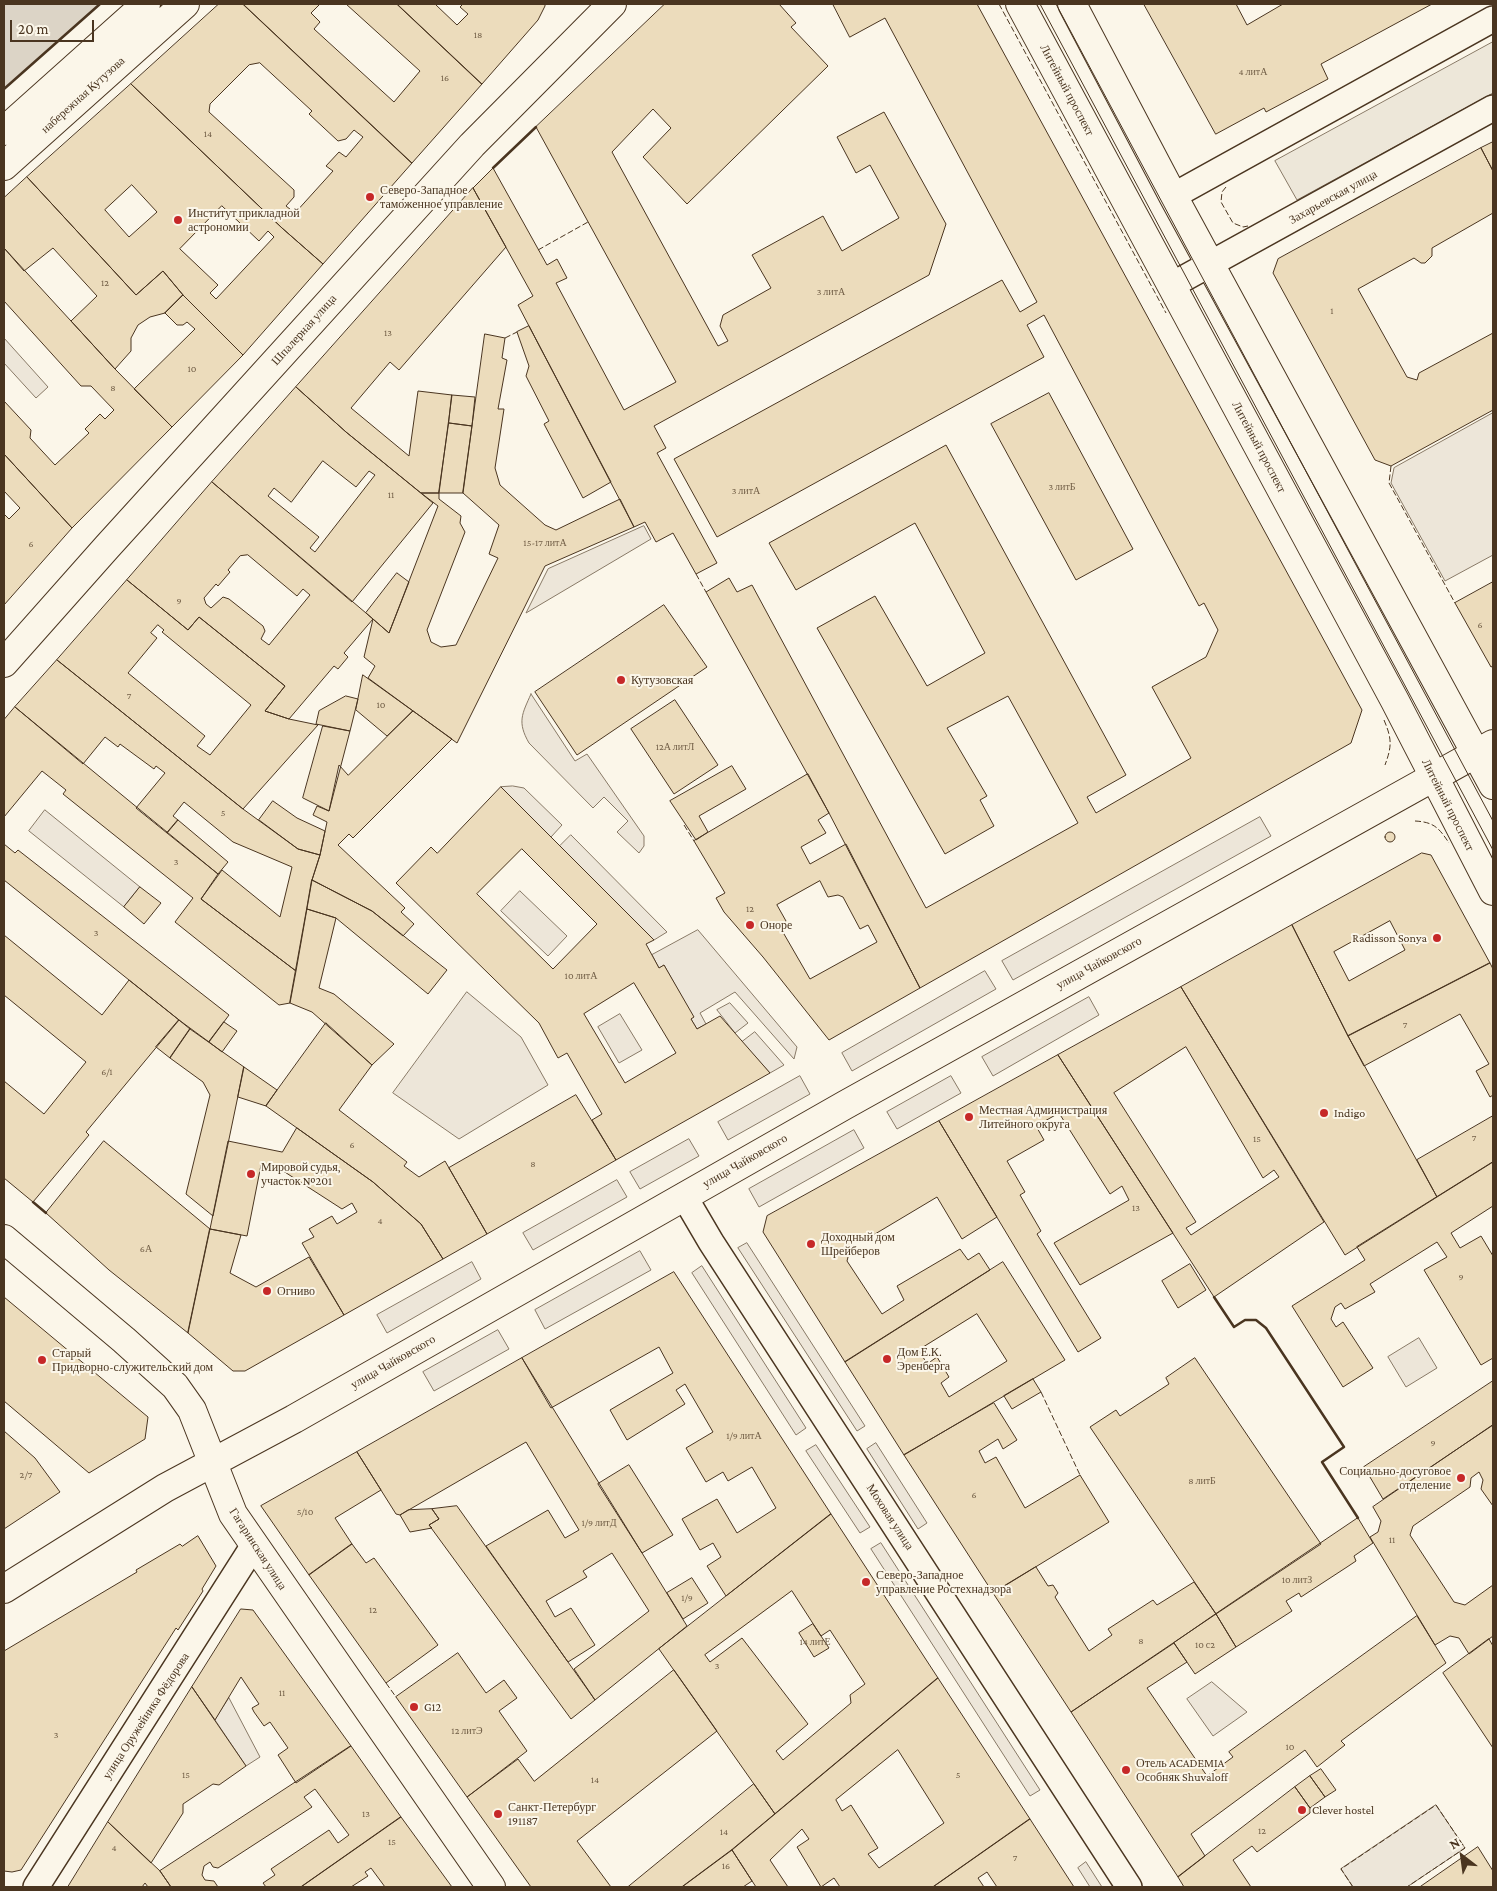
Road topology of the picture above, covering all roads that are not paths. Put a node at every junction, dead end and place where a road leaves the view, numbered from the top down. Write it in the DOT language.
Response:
graph roads {
  1 [pos="146,4"];
  2 [pos="185,4"];
  3 [pos="612,4"];
  4 [pos="1020,4"];
  5 [pos="1072,4"];
  6 [pos="1493,19"];
  7 [pos="1493,108"];
  8 [pos="4,130"];
  9 [pos="4,166"];
  10 [pos="1173,196"];
  11 [pos="1210,264"];
  12 [pos="1172,285"];
  13 [pos="4,663"];
  14 [pos="1484,749"];
  15 [pos="1434,777"];
  16 [pos="1493,785"];
  17 [pos="1493,891"];
  18 [pos="684,1196"];
  19 [pos="4,1238"];
  20 [pos="213,1462"];
  21 [pos="254,1545"];
  22 [pos="4,1590"];
  23 [pos="36,1887"];
  24 [pos="491,1887"];
  25 [pos="1129,1887"];
  1 -- 8 [label="street"];
  2 -- 9 [label="street, набережная Кутузова"];
  3 -- 13 [label="street, Шпалерная улица"];
  4 -- 12 [label="street, Литейный проспект"];
  5 -- 10 [label="street"];
  6 -- 10 [label="street"];
  7 -- 11 [label="street, Захарьевская улица"];
  10 -- 11 [label="street"];
  11 -- 12 [label="street, Захарьевская улица"];
  11 -- 14 [label="street"];
  12 -- 15 [label="street, Литейный проспект"];
  14 -- 15 [label="street, улица Чайковского"];
  14 -- 16 [label="street"];
  15 -- 17 [label="street, Литейный проспект"];
  15 -- 18 [label="street, улица Чайковского"];
  18 -- 20 [label="street, улица Чайковского"];
  18 -- 25 [label="street, Моховая улица"];
  19 -- 20 [label="street, Гагаринская улица"];
  20 -- 21 [label="street, Гагаринская улица"];
  20 -- 22 [label="street, улица Чайковского"];
  21 -- 23 [label="street, улица Оружейника Фёдорова"];
  21 -- 24 [label="street, Гагаринская улица"];
}
